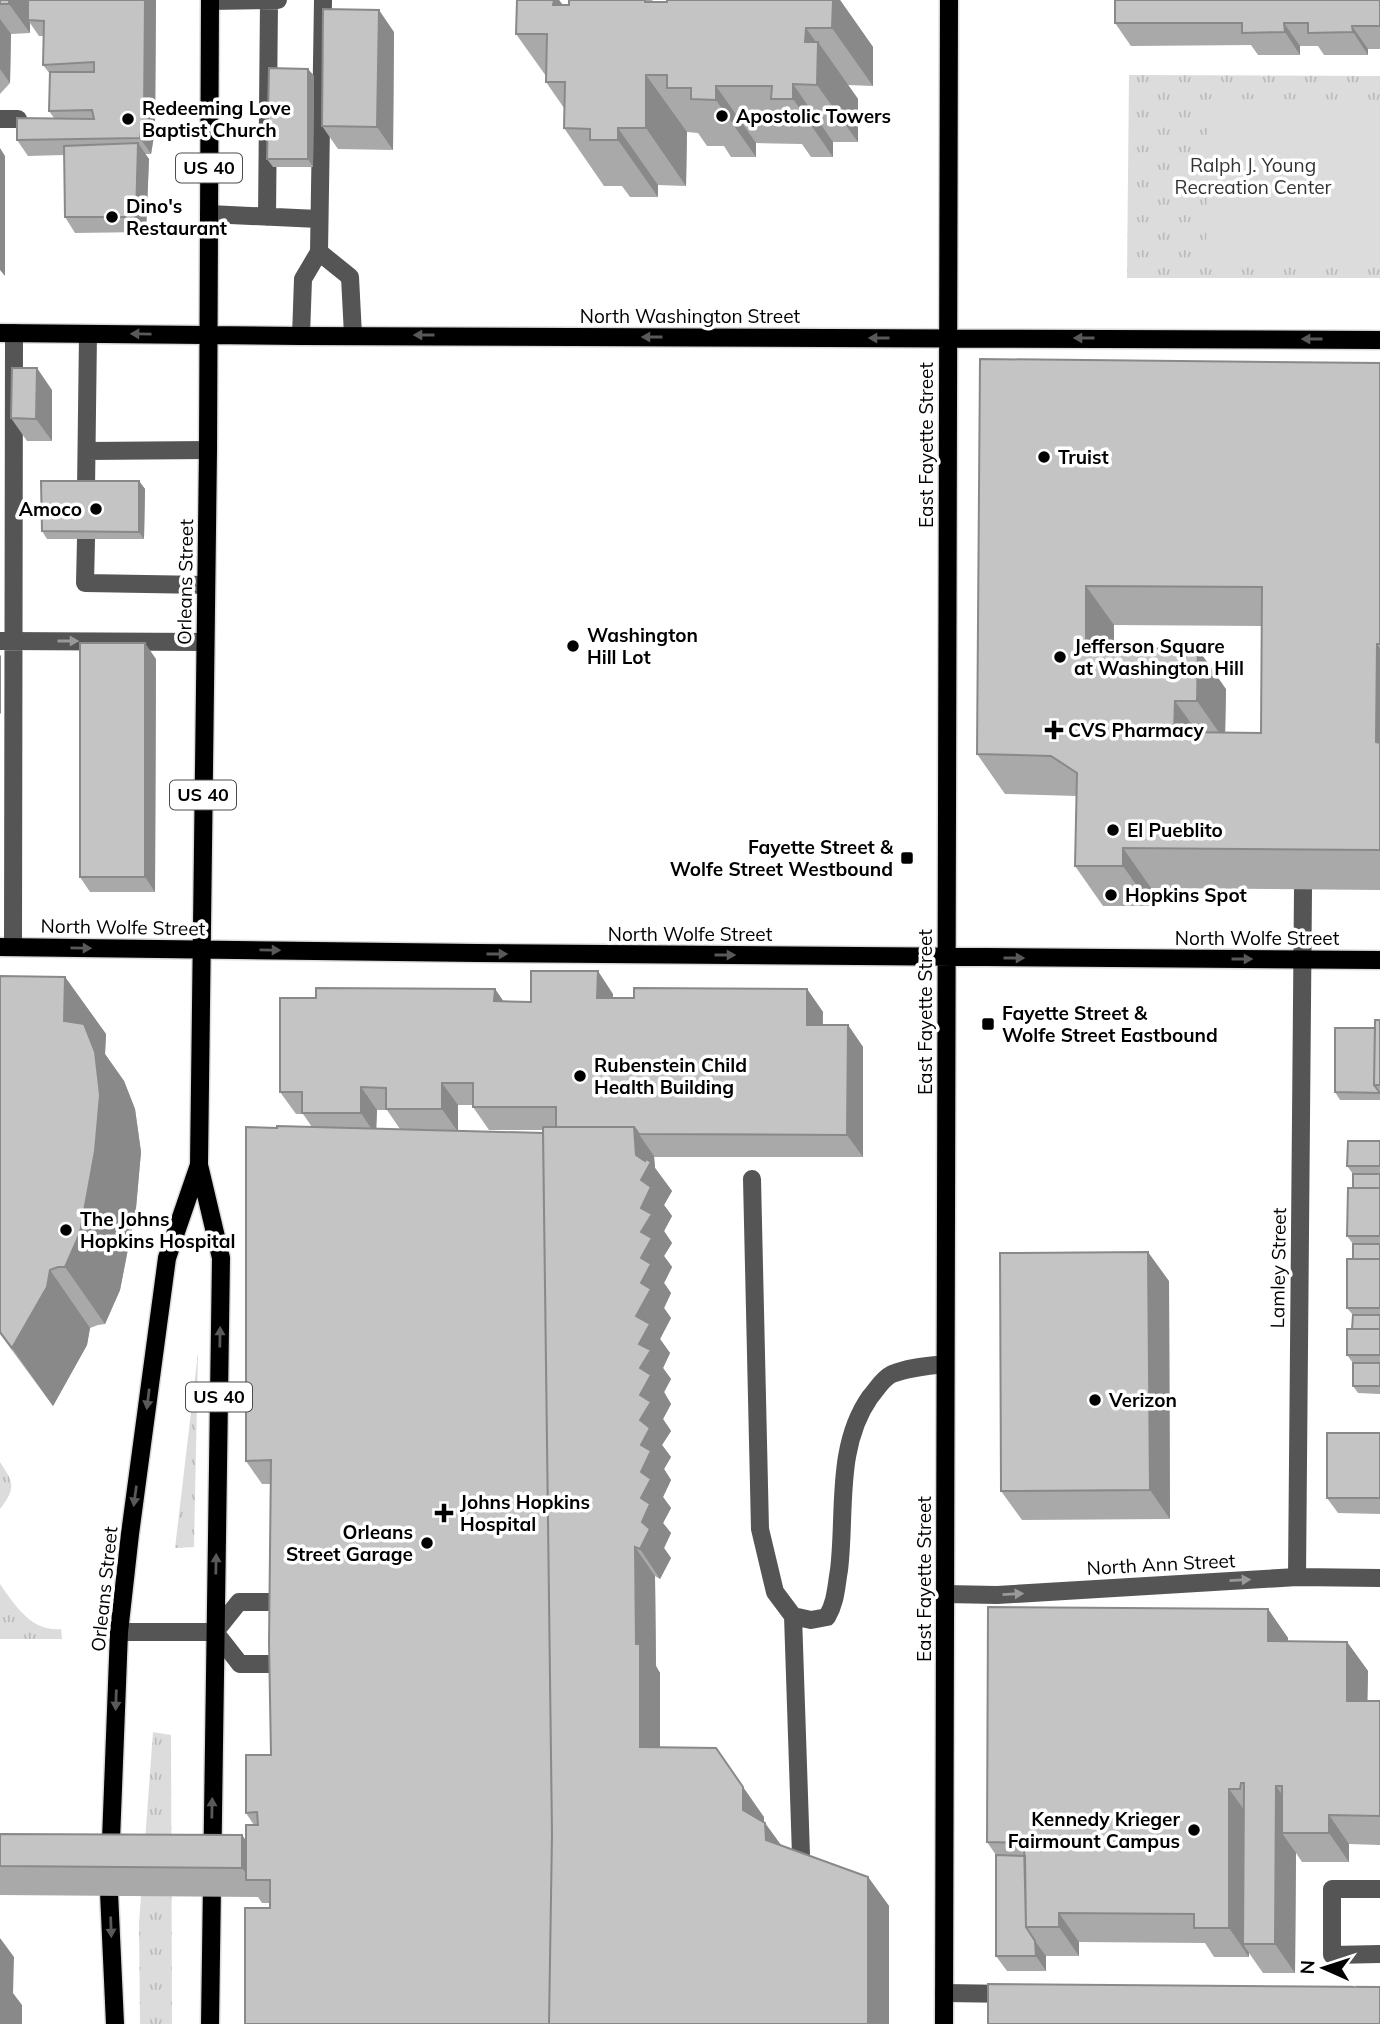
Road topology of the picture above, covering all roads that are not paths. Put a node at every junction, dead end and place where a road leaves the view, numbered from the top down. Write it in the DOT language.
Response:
graph roads {
  1 [pos="323,0"];
  2 [pos="949,0"];
  3 [pos="210,1"];
  4 [pos="273,1"];
  5 [pos="0,119"];
  6 [pos="18,119"];
  7 [pos="209,214"];
  8 [pos="267,217"];
  9 [pos="318,219"];
  10 [pos="319,252"];
  11 [pos="7,333"];
  12 [pos="88,334"];
  13 [pos="209,335"];
  14 [pos="353,335"];
  15 [pos="301,336"];
  16 [pos="948,338"];
  17 [pos="1380,340"];
  18 [pos="208,450"];
  19 [pos="87,451"];
  20 [pos="86,489"];
  21 [pos="86,539"];
  22 [pos="206,585"];
  23 [pos="7,641"];
  24 [pos="205,642"];
  25 [pos="1303,889"];
  26 [pos="6,947"];
  27 [pos="201,949"];
  28 [pos="946,956"];
  29 [pos="1302,960"];
  30 [pos="1380,960"];
  31 [pos="199,1165"];
  32 [pos="752,1179"];
  33 [pos="945,1364"];
  34 [pos="1297,1577"];
  35 [pos="1380,1578"];
  36 [pos="945,1594"];
  37 [pos="285,1602"];
  38 [pos="793,1616"];
  39 [pos="119,1632"];
  40 [pos="215,1632"];
  41 [pos="284,1664"];
  42 [pos="801,1855"];
  43 [pos="1380,1889"];
  44 [pos="1380,1954"];
  45 [pos="944,1993"];
  46 [pos="1027,1994"];
  47 [pos="115,2024"];
  48 [pos="210,2024"];
  49 [pos="944,2024"];
  1 -- 9 [label="street"];
  2 -- 16 [label="main road, East Fayette Street"];
  3 -- 4 [label="street"];
  3 -- 7 [label="main road, Orleans Street / US 40"];
  4 -- 8 [label="street"];
  5 -- 6 [label="street"];
  7 -- 8 [label="street"];
  7 -- 13 [label="main road, Orleans Street / US 40"];
  8 -- 9 [label="street"];
  9 -- 10 [label="street"];
  10 -- 14 [label="street"];
  10 -- 15 [label="street"];
  11 -- 12 [label="main road, North Washington Street"];
  11 -- 23 [label="street"];
  13 -- 12 [label="main road, North Washington Street, one-way"];
  12 -- 19 [label="street"];
  13 -- 15 [label="main road, North Washington Street"];
  13 -- 18 [label="main road, Orleans Street / US 40"];
  14 -- 15 [label="main road, North Washington Street"];
  16 -- 14 [label="main road, North Washington Street, one-way"];
  17 -- 16 [label="main road, North Washington Street, one-way"];
  16 -- 28 [label="main road, East Fayette Street"];
  18 -- 19 [label="street"];
  18 -- 22 [label="main road, Orleans Street / US 40"];
  19 -- 20 [label="street"];
  21 -- 22 [label="street"];
  22 -- 24 [label="main road, Orleans Street / US 40"];
  23 -- 24 [label="street, one-way"];
  23 -- 26 [label="street"];
  24 -- 27 [label="main road, Orleans Street / US 40"];
  25 -- 29 [label="street, Lamley Street"];
  26 -- 27 [label="main road, North Wolfe Street, one-way"];
  27 -- 28 [label="main road, North Wolfe Street, one-way"];
  27 -- 31 [label="main road, Orleans Street / US 40"];
  28 -- 29 [label="main road, North Wolfe Street, one-way"];
  28 -- 33 [label="main road, East Fayette Street"];
  29 -- 30 [label="main road, North Wolfe Street"];
  29 -- 34 [label="street, Lamley Street"];
  31 -- 39 [label="main road, Orleans Street / US 40, one-way"];
  40 -- 31 [label="main road, Orleans Street / US 40, one-way"];
  32 -- 38 [label="street"];
  33 -- 36 [label="main road, East Fayette Street"];
  33 -- 38 [label="street"];
  34 -- 35 [label="street, North Ann Street"];
  36 -- 34 [label="street, North Ann Street, one-way"];
  36 -- 45 [label="main road, East Fayette Street"];
  37 -- 40 [label="street"];
  38 -- 42 [label="street"];
  39 -- 40 [label="street"];
  39 -- 47 [label="main road, Orleans Street / US 40, one-way"];
  40 -- 41 [label="street"];
  48 -- 40 [label="main road, Orleans Street / US 40, one-way"];
  43 -- 44 [label="street"];
  45 -- 46 [label="street"];
  45 -- 49 [label="main road, East Fayette Street"];
}
